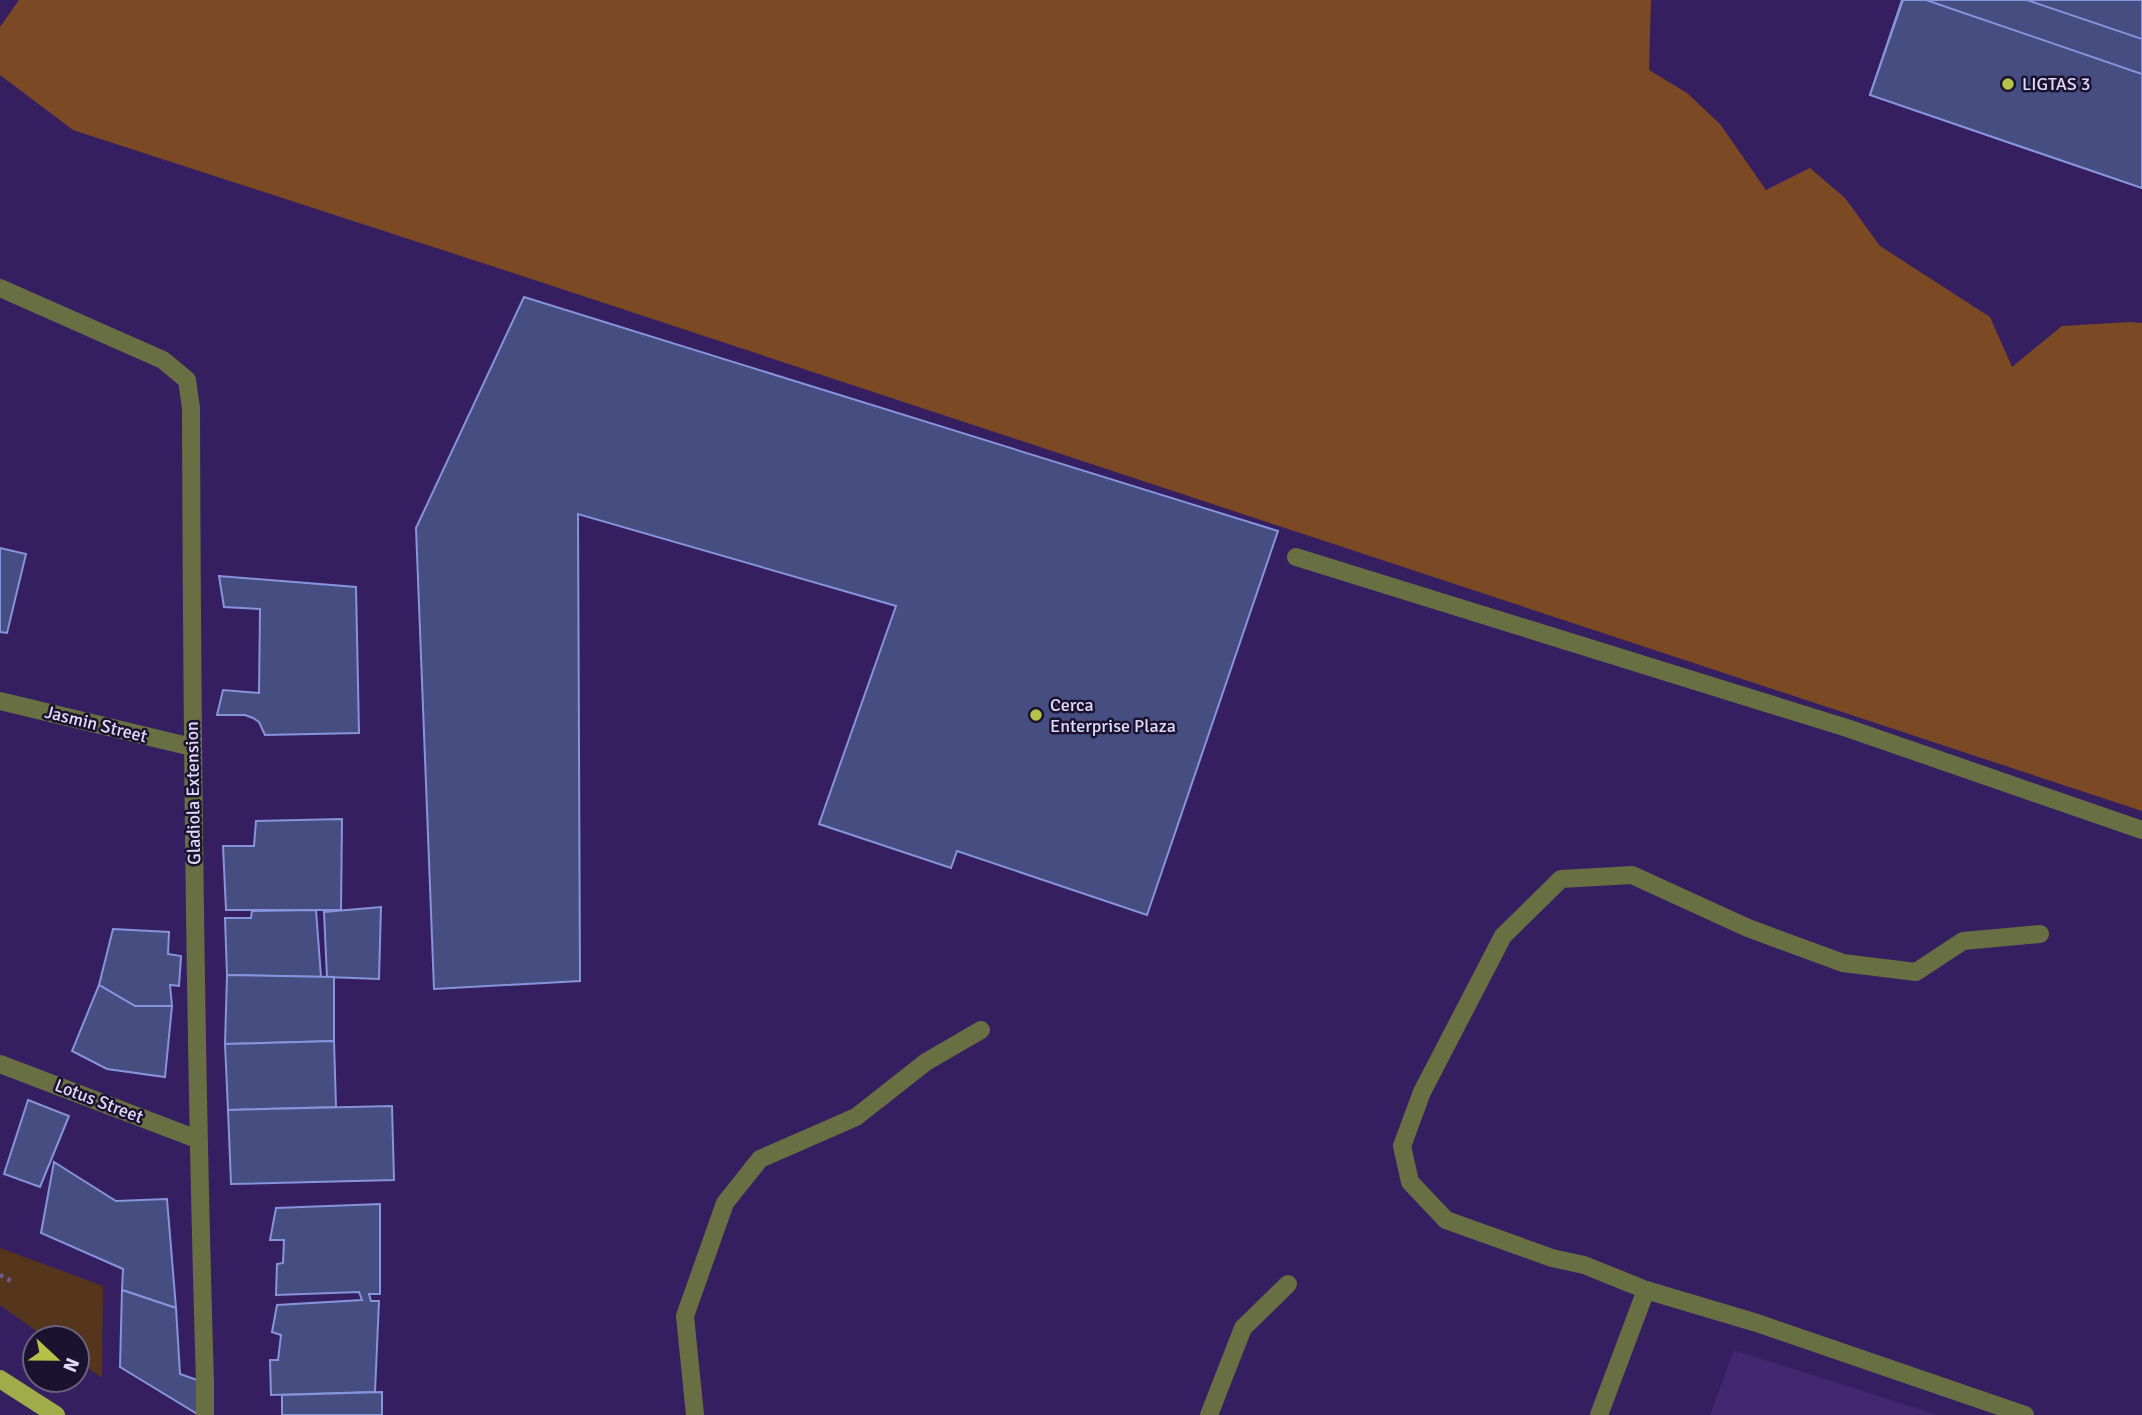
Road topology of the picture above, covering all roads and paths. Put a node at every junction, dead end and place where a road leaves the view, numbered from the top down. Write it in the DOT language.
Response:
graph roads {
  1 [pos="0,288"];
  2 [pos="1296,557"];
  3 [pos="0,701"];
  4 [pos="192,747"];
  5 [pos="2142,830"];
  6 [pos="2040,934"];
  7 [pos="981,1030"];
  8 [pos="0,1064"];
  9 [pos="197,1139"];
  10 [pos="0,1275"];
  11 [pos="15,1283"];
  12 [pos="1288,1284"];
  13 [pos="1646,1290"];
  14 [pos="0,1379"];
  15 [pos="56,1415"];
  16 [pos="205,1415"];
  17 [pos="695,1415"];
  18 [pos="1209,1415"];
  19 [pos="1599,1415"];
  20 [pos="2025,1415"];
  1 -- 4 [label="street, Gladiola Extension"];
  2 -- 5 [label="street"];
  3 -- 4 [label="street, Jasmin Street"];
  4 -- 9 [label="street, Gladiola Extension"];
  6 -- 13 [label="street"];
  7 -- 17 [label="street"];
  8 -- 9 [label="street, Lotus Street"];
  9 -- 16 [label="street, Gladiola Extension"];
  10 -- 11 [label="path"];
  12 -- 18 [label="street"];
  13 -- 19 [label="street"];
  13 -- 20 [label="street"];
  14 -- 15 [label="main road"];
}
